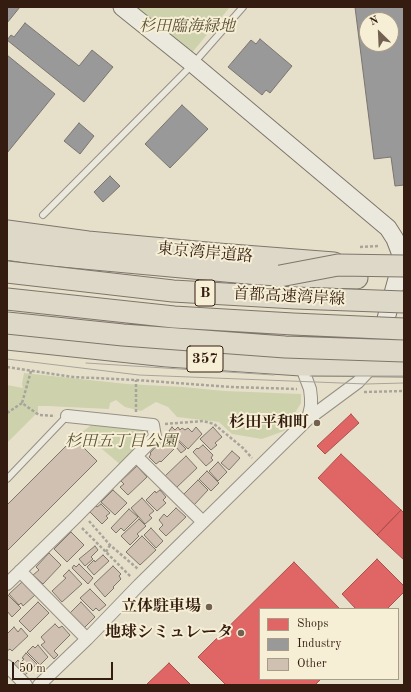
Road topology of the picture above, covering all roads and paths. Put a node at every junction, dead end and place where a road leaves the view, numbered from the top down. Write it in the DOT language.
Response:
graph roads {
  1 [pos="122,7"];
  2 [pos="243,7"];
  3 [pos="193,64"];
  4 [pos="43,215"];
  5 [pos="7,231"];
  6 [pos="7,249"];
  7 [pos="403,270"];
  8 [pos="7,272"];
  9 [pos="7,299"];
  10 [pos="404,302"];
  11 [pos="7,323"];
  12 [pos="404,329"];
  13 [pos="7,338"];
  14 [pos="404,351"];
  15 [pos="301,365"];
  16 [pos="372,366"];
  17 [pos="404,366"];
  18 [pos="7,367"];
  19 [pos="31,372"];
  20 [pos="136,380"];
  21 [pos="310,389"];
  22 [pos="348,390"];
  23 [pos="404,391"];
  24 [pos="22,403"];
  25 [pos="7,413"];
  26 [pos="67,416"];
  27 [pos="308,419"];
  28 [pos="153,425"];
  29 [pos="136,456"];
  30 [pos="260,466"];
  31 [pos="7,479"];
  32 [pos="77,515"];
  33 [pos="203,522"];
  34 [pos="110,545"];
  35 [pos="106,552"];
  36 [pos="20,571"];
  37 [pos="143,581"];
  38 [pos="7,584"];
  39 [pos="87,638"];
  40 [pos="7,666"];
  41 [pos="26,685"];
  42 [pos="39,685"];
  1 -- 3 [label="street"];
  2 -- 3 [label="lane"];
  3 -- 4 [label="lane"];
  3 -- 7 [label="street"];
  5 -- 7 [label="highway, 東京湾岸道路"];
  6 -- 7 [label="highway, bridge"];
  7 -- 16 [label="street"];
  8 -- 10 [label="highway, 首都高速湾岸線 / B, bridge"];
  9 -- 12 [label="highway, 首都高速湾岸線 / B, bridge"];
  11 -- 14 [label="highway, bridge"];
  13 -- 15 [label="highway, 357"];
  15 -- 16 [label="highway, 357"];
  15 -- 21 [label="street"];
  16 -- 17 [label="highway, 357"];
  16 -- 22 [label="street"];
  18 -- 19 [label="path"];
  19 -- 20 [label="path"];
  19 -- 24 [label="path"];
  20 -- 21 [label="path"];
  20 -- 28 [label="path"];
  21 -- 27 [label="street"];
  22 -- 23 [label="path"];
  22 -- 27 [label="street"];
  24 -- 25 [label="path"];
  24 -- 26 [label="path"];
  26 -- 28 [label="street"];
  26 -- 31 [label="lane"];
  27 -- 30 [label="street"];
  28 -- 29 [label="street"];
  28 -- 30 [label="path"];
  29 -- 32 [label="street"];
  29 -- 33 [label="street"];
  30 -- 33 [label="street"];
  32 -- 34 [label="path"];
  32 -- 35 [label="path"];
  32 -- 36 [label="street"];
  33 -- 37 [label="street"];
  34 -- 35 [label="path"];
  34 -- 37 [label="path"];
  35 -- 37 [label="path"];
  36 -- 38 [label="street"];
  36 -- 39 [label="street"];
  37 -- 39 [label="street"];
  39 -- 42 [label="street"];
  40 -- 41 [label="street"];
}
